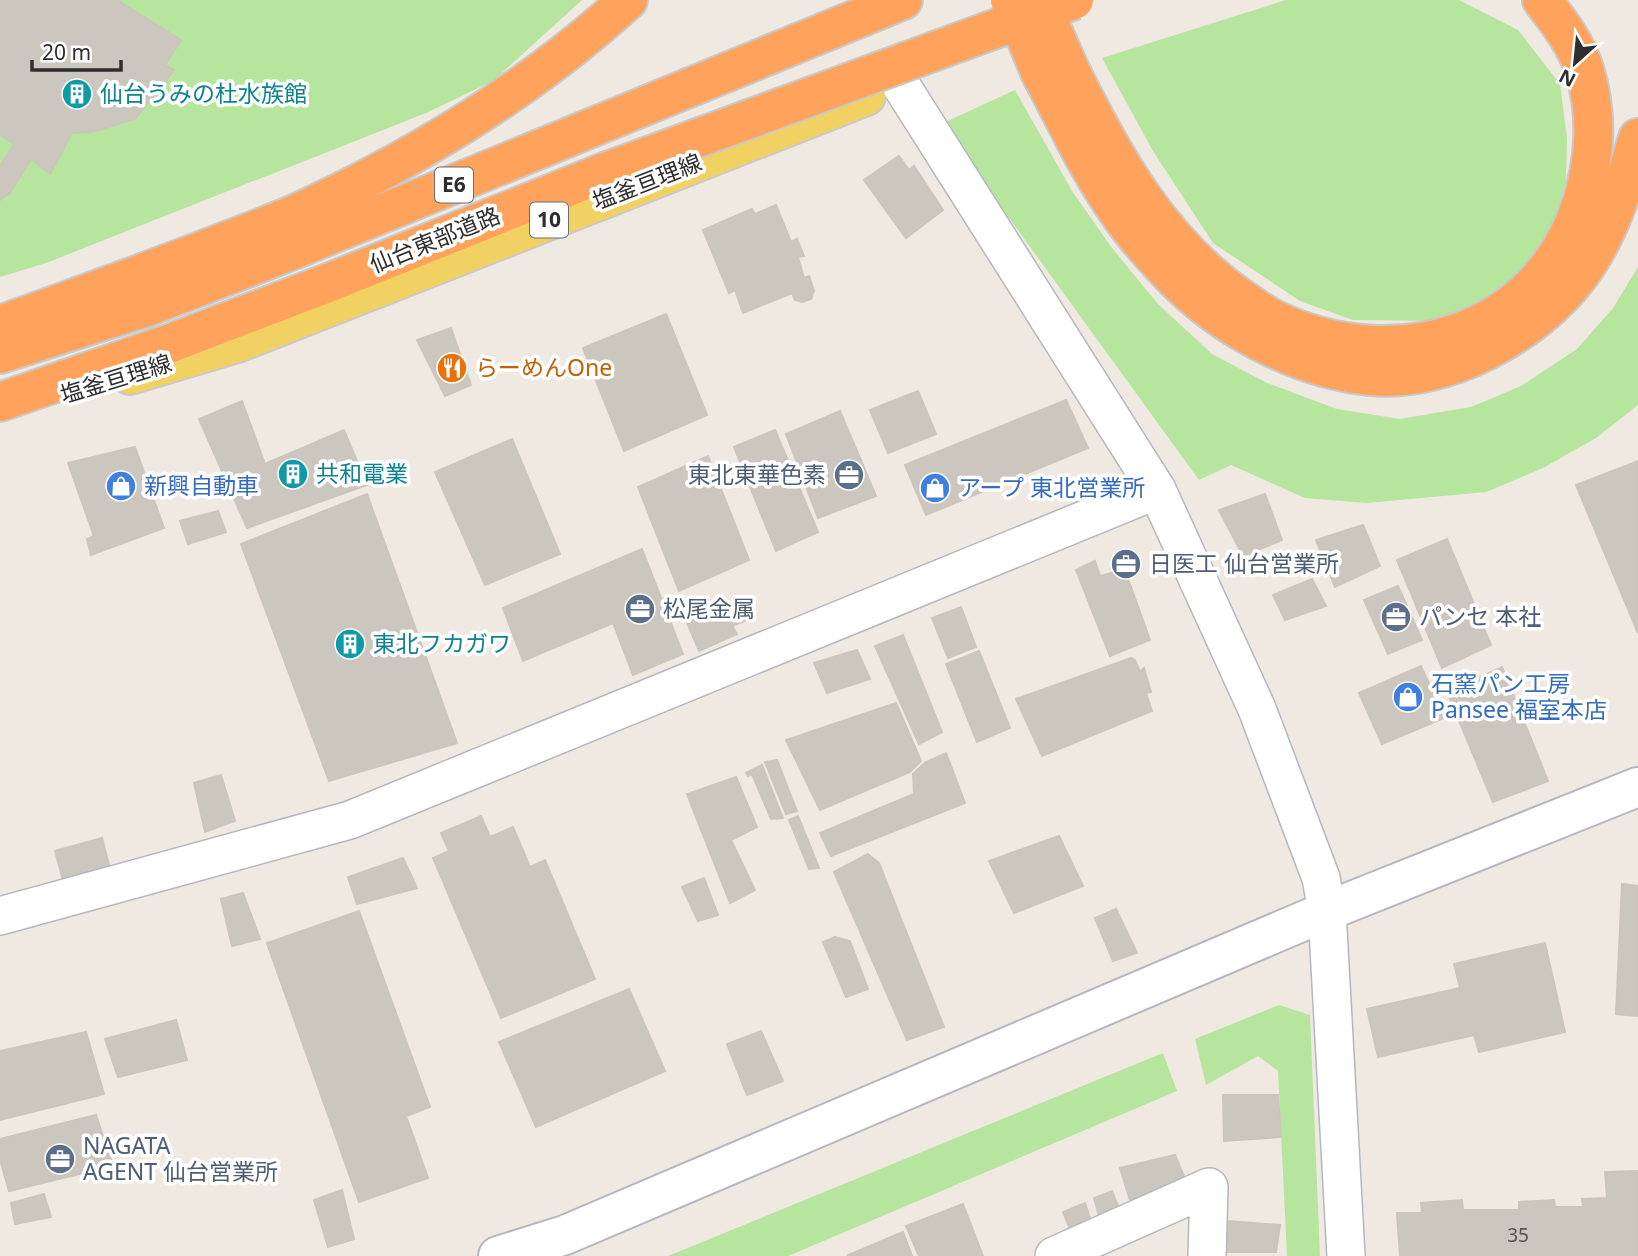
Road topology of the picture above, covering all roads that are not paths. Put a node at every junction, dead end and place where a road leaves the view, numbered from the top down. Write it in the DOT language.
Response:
graph roads {
  1 [pos="628,0"];
  2 [pos="889,0"];
  3 [pos="903,0"];
  4 [pos="1010,0"];
  5 [pos="1020,0"];
  6 [pos="1039,0"];
  7 [pos="1074,0"];
  8 [pos="1090,0"];
  9 [pos="1542,0"];
  10 [pos="1055,70"];
  11 [pos="900,82"];
  12 [pos="1638,138"];
  13 [pos="606,172"];
  14 [pos="0,325"];
  15 [pos="0,335"];
  16 [pos="0,354"];
  17 [pos="0,402"];
  18 [pos="0,414"];
  19 [pos="1157,490"];
  20 [pos="1638,786"];
  21 [pos="1326,911"];
  22 [pos="0,916"];
  23 [pos="567,1245"];
  24 [pos="498,1256"];
  25 [pos="1054,1256"];
  26 [pos="1207,1256"];
  27 [pos="1346,1256"];
  1 -- 14 [label="highway"];
  2 -- 15 [label="main road"];
  3 -- 16 [label="highway, 仙台東部道路 / E6"];
  4 -- 10 [label="highway, bridge"];
  5 -- 13 [label="highway, 仙台東部道路 / E6, bridge"];
  6 -- 10 [label="highway, bridge"];
  7 -- 13 [label="highway, bridge"];
  8 -- 11 [label="main road, 塩釜亘理線 / 10"];
  9 -- 10 [label="highway"];
  10 -- 12 [label="highway"];
  11 -- 18 [label="main road, 塩釜亘理線 / 10"];
  11 -- 19 [label="street"];
  13 -- 17 [label="highway, 仙台東部道路 / E6"];
  19 -- 21 [label="street"];
  19 -- 22 [label="street"];
  20 -- 21 [label="street"];
  21 -- 23 [label="street"];
  21 -- 27 [label="street"];
  23 -- 24 [label="street"];
  25 -- 26 [label="street"];
}
